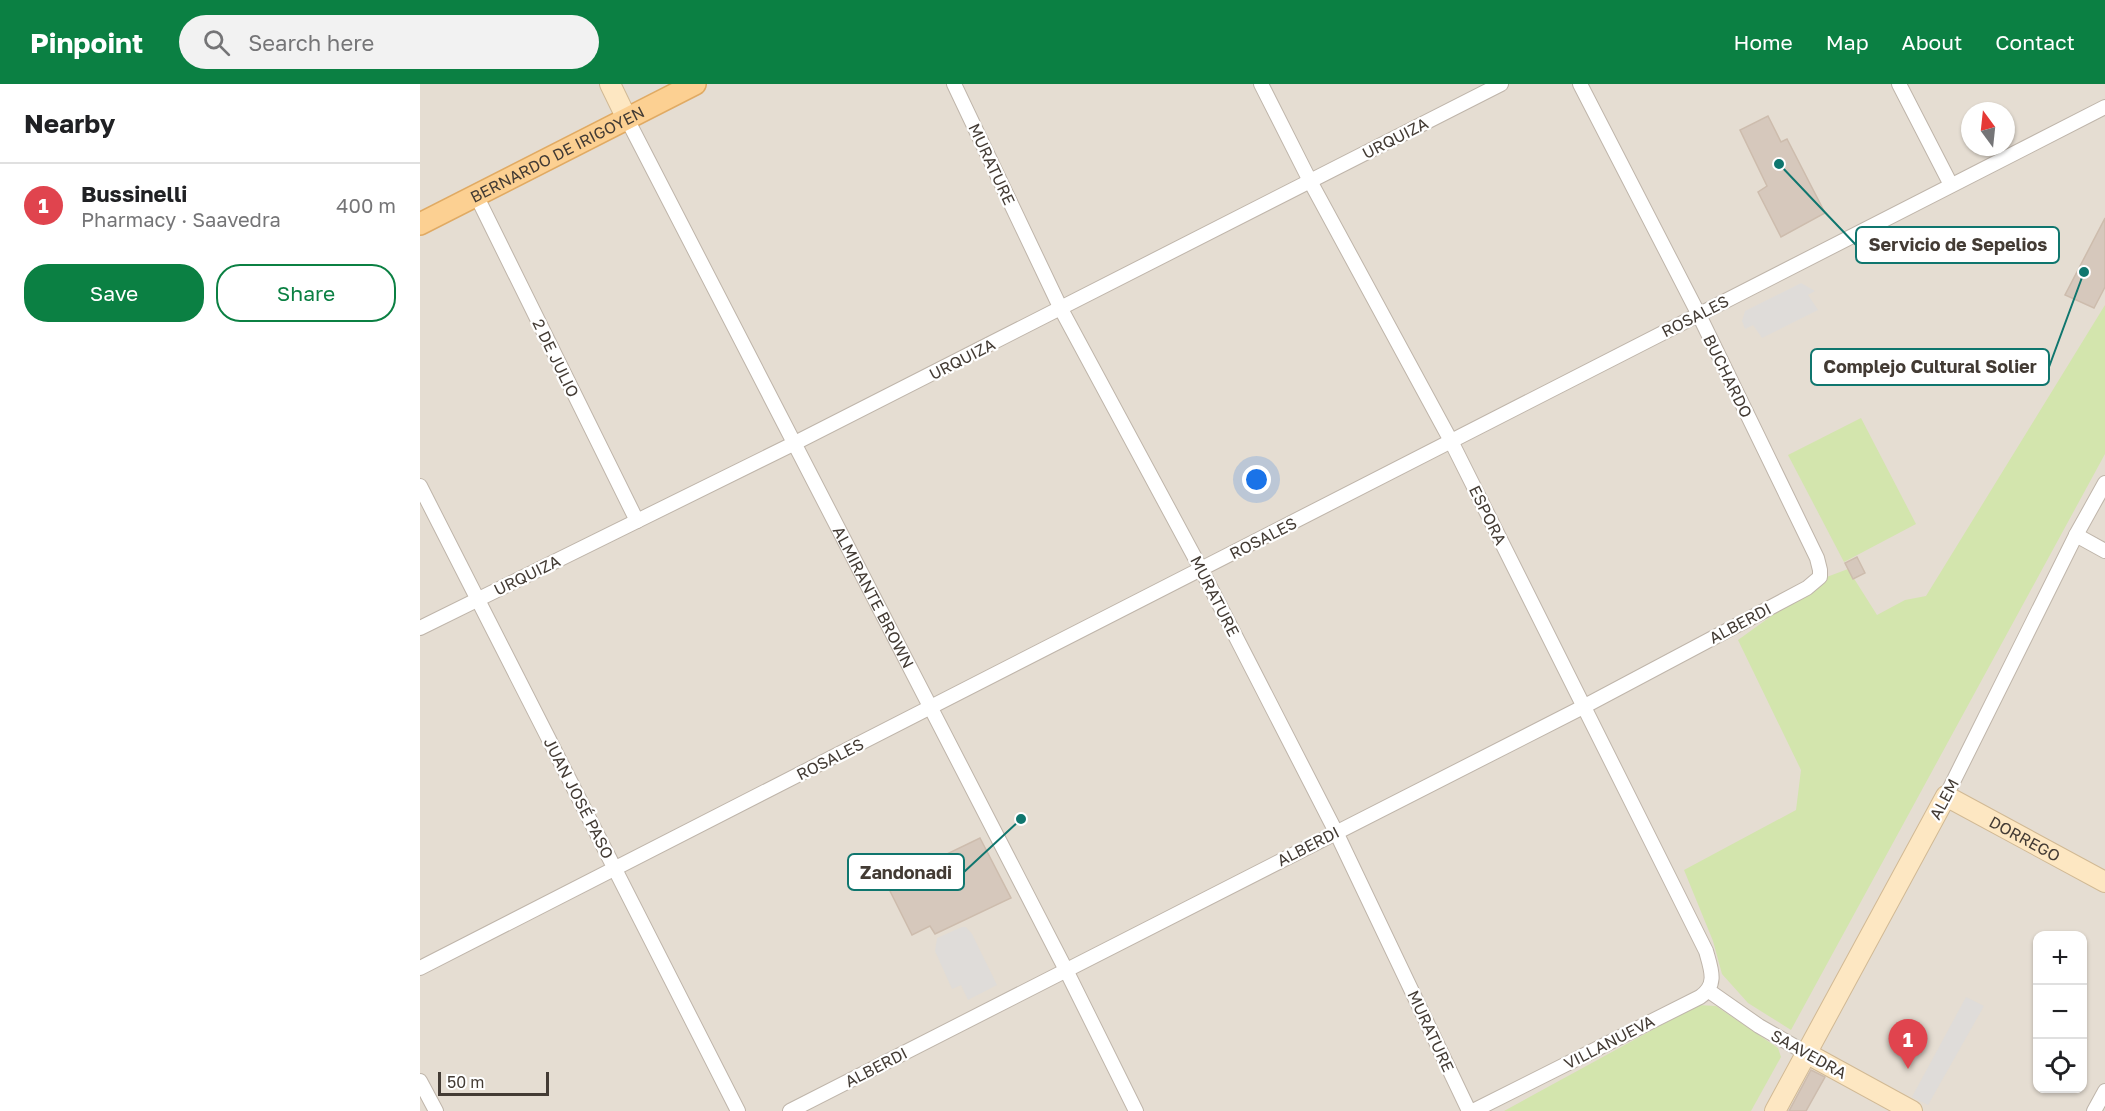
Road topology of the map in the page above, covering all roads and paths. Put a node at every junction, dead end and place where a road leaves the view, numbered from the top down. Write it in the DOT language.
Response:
graph roads {
  1 [pos="610,84"];
  2 [pos="695,84"];
  3 [pos="954,84"];
  4 [pos="1261,84"];
  5 [pos="1501,84"];
  6 [pos="1580,84"];
  7 [pos="1899,84"];
  8 [pos="2105,107"];
  9 [pos="627,118"];
  10 [pos="1310,181"];
  11 [pos="1951,185"];
  12 [pos="476,195"];
  13 [pos="420,224"];
  14 [pos="1061,309"];
  15 [pos="1698,315"];
  16 [pos="1451,441"];
  17 [pos="793,444"];
  18 [pos="2105,483"];
  19 [pos="420,486"];
  20 [pos="637,522"];
  21 [pos="2076,535"];
  22 [pos="2105,551"];
  23 [pos="1201,569"];
  24 [pos="1821,574"];
  25 [pos="477,599"];
  26 [pos="420,628"];
  27 [pos="1583,707"];
  28 [pos="929,708"];
  29 [pos="1946,796"];
  30 [pos="1336,832"];
  31 [pos="616,868"];
  32 [pos="2105,882"];
  33 [pos="420,968"];
  34 [pos="1066,970"];
  35 [pos="1708,992"];
  36 [pos="1806,1053"];
  37 [pos="420,1081"];
  38 [pos="2105,1091"];
  39 [pos="436,1111"];
  40 [pos="738,1111"];
  41 [pos="790,1111"];
  42 [pos="1136,1111"];
  43 [pos="1471,1111"];
  44 [pos="1775,1111"];
  45 [pos="1912,1111"];
  46 [pos="2094,1111"];
  1 -- 9 [label="main road, ALMIRANTE BROWN"];
  2 -- 9 [label="main road, BERNARDO DE IRIGOYEN"];
  3 -- 14 [label="street, MURATURE"];
  4 -- 10 [label="street, ESPORA"];
  5 -- 10 [label="street, URQUIZA"];
  6 -- 15 [label="street, BUCHARDO"];
  7 -- 11 [label="street"];
  8 -- 11 [label="street, ROSALES"];
  9 -- 12 [label="main road, BERNARDO DE IRIGOYEN"];
  9 -- 17 [label="street, ALMIRANTE BROWN"];
  10 -- 14 [label="street, URQUIZA"];
  10 -- 16 [label="street, ESPORA"];
  11 -- 15 [label="street, ROSALES"];
  12 -- 13 [label="main road, BERNARDO DE IRIGOYEN"];
  12 -- 20 [label="street, 2 DE JULIO"];
  14 -- 17 [label="street, URQUIZA"];
  14 -- 23 [label="street, MURATURE"];
  15 -- 16 [label="street, ROSALES"];
  15 -- 24 [label="street, BUCHARDO"];
  16 -- 23 [label="street, ROSALES"];
  16 -- 27 [label="street, ESPORA"];
  17 -- 20 [label="street, URQUIZA"];
  17 -- 28 [label="street, ALMIRANTE BROWN"];
  18 -- 21 [label="street, ALEM"];
  19 -- 25 [label="street, JUAN JOSÉ PASO"];
  20 -- 25 [label="street, URQUIZA"];
  21 -- 22 [label="street"];
  21 -- 29 [label="street, ALEM"];
  23 -- 28 [label="street, ROSALES"];
  23 -- 30 [label="street, MURATURE"];
  24 -- 27 [label="street, ALBERDI"];
  25 -- 26 [label="street, URQUIZA"];
  25 -- 31 [label="street, JUAN JOSÉ PASO"];
  27 -- 30 [label="street, ALBERDI"];
  27 -- 35 [label="street, ESPORA"];
  28 -- 31 [label="street, ROSALES"];
  28 -- 34 [label="street, ALMIRANTE BROWN"];
  29 -- 32 [label="main road, DORREGO"];
  29 -- 36 [label="main road, ALEM"];
  30 -- 34 [label="street, ALBERDI"];
  30 -- 43 [label="street, MURATURE"];
  31 -- 33 [label="street, ROSALES"];
  31 -- 40 [label="street, JUAN JOSÉ PASO"];
  34 -- 41 [label="street, ALBERDI"];
  34 -- 42 [label="street, ALMIRANTE BROWN"];
  35 -- 36 [label="street, SAAVEDRA"];
  35 -- 43 [label="street, VILLANUEVA"];
  36 -- 44 [label="main road, ALEM"];
  36 -- 45 [label="main road, SAAVEDRA"];
  37 -- 39 [label="street"];
  38 -- 46 [label="street"];
}
